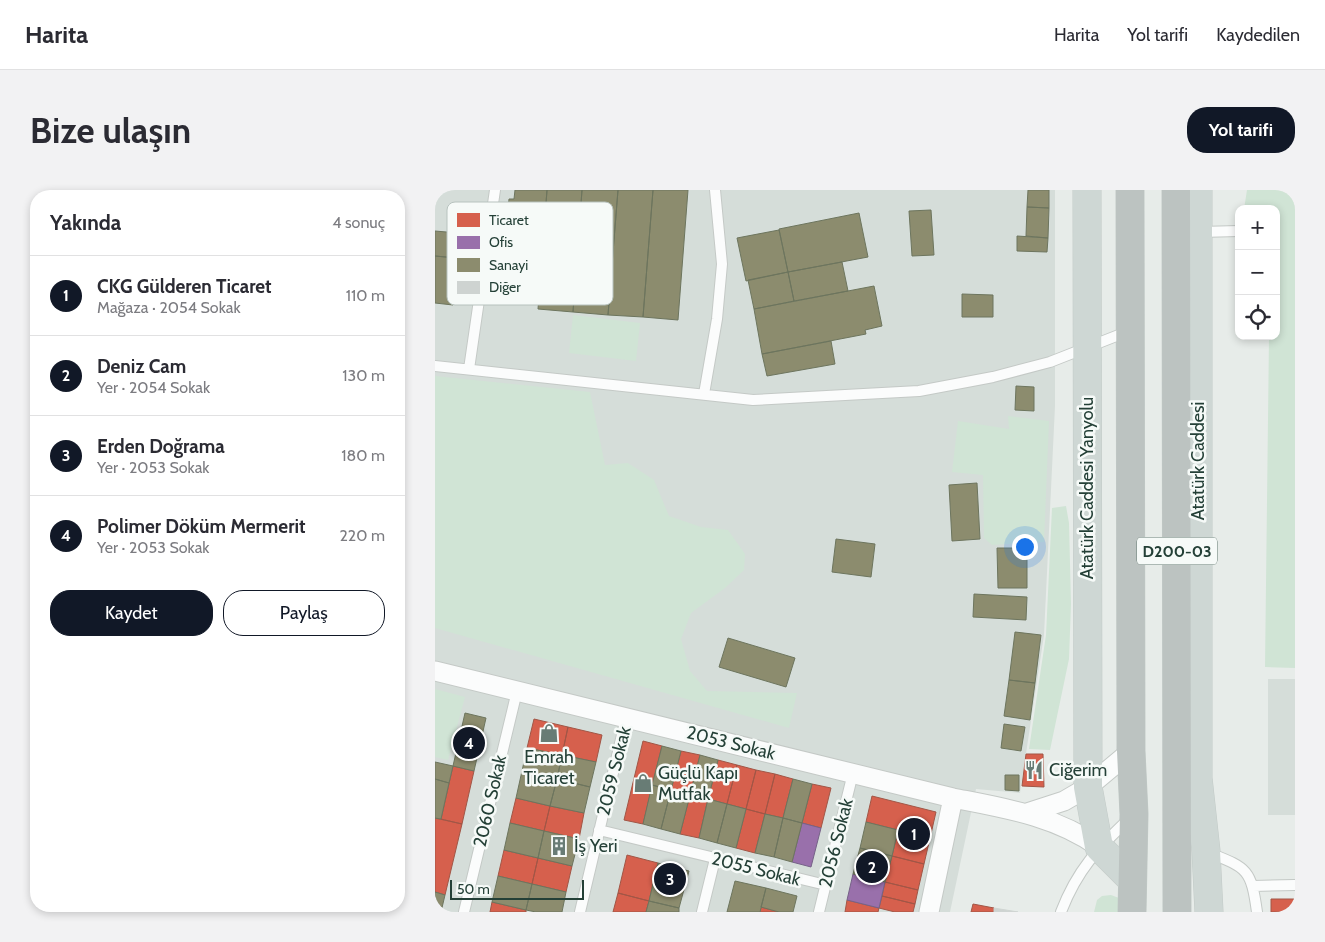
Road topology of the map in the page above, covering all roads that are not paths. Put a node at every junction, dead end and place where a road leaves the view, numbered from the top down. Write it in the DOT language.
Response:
graph roads {
  1 [pos="715,190"];
  2 [pos="1087,190"];
  3 [pos="1130,190"];
  4 [pos="1176,190"];
  5 [pos="1198,190"];
  6 [pos="1235,231"];
  7 [pos="1199,232"];
  8 [pos="478,305"];
  9 [pos="1130,331"];
  10 [pos="1087,347"];
  11 [pos="435,366"];
  12 [pos="469,369"];
  13 [pos="704,394"];
  14 [pos="435,671"];
  15 [pos="517,691"];
  16 [pos="627,718"];
  17 [pos="1131,752"];
  18 [pos="853,773"];
  19 [pos="1089,787"];
  20 [pos="953,798"];
  21 [pos="1027,814"];
  22 [pos="1134,814"];
  23 [pos="599,830"];
  24 [pos="1099,847"];
  25 [pos="1191,848"];
  26 [pos="715,859"];
  27 [pos="1132,880"];
  28 [pos="825,885"];
  29 [pos="1253,886"];
  30 [pos="1295,886"];
  31 [pos="464,912"];
  32 [pos="580,912"];
  33 [pos="702,912"];
  34 [pos="819,912"];
  35 [pos="929,912"];
  36 [pos="1061,912"];
  37 [pos="1132,912"];
  38 [pos="1177,912"];
  39 [pos="1209,912"];
  40 [pos="1257,912"];
  1 -- 13 [label="lane"];
  2 -- 10 [label="main road, Atatürk Caddesi Yanyolu"];
  3 -- 9 [label="highway, D200-03"];
  4 -- 25 [label="highway, Atatürk Caddesi / D200-03"];
  5 -- 7 [label="main road, Atatürk Caddesi"];
  6 -- 7 [label="lane"];
  7 -- 25 [label="main road, Atatürk Caddesi"];
  8 -- 12 [label="lane"];
  9 -- 10 [label="lane"];
  9 -- 17 [label="highway, D200-03"];
  10 -- 13 [label="lane"];
  10 -- 19 [label="main road, Atatürk Caddesi Yanyolu"];
  11 -- 12 [label="lane"];
  12 -- 13 [label="lane"];
  14 -- 15 [label="street, 2053 Sokak"];
  15 -- 16 [label="street, 2053 Sokak"];
  15 -- 31 [label="lane, 2060 Sokak"];
  16 -- 18 [label="street, 2053 Sokak"];
  16 -- 23 [label="lane, 2059 Sokak"];
  17 -- 19 [label="street"];
  17 -- 22 [label="highway, D200-03"];
  18 -- 20 [label="street, 2053 Sokak"];
  18 -- 28 [label="lane, 2056 Sokak"];
  19 -- 21 [label="street"];
  19 -- 24 [label="main road, Atatürk Caddesi Yanyolu"];
  20 -- 21 [label="street, 2053 Sokak"];
  20 -- 35 [label="street"];
  21 -- 24 [label="street, 2053 Sokak"];
  22 -- 24 [label="lane"];
  22 -- 27 [label="highway, D200-03"];
  23 -- 26 [label="lane, 2055 Sokak"];
  23 -- 32 [label="lane, 2059 Sokak"];
  24 -- 27 [label="main road"];
  24 -- 36 [label="lane"];
  25 -- 29 [label="lane"];
  25 -- 38 [label="highway, Atatürk Caddesi / D200-03"];
  25 -- 39 [label="main road, Atatürk Caddesi"];
  26 -- 28 [label="lane, 2055 Sokak"];
  26 -- 33 [label="lane"];
  27 -- 37 [label="highway, D200-03"];
  28 -- 34 [label="lane, 2056 Sokak"];
  29 -- 30 [label="lane"];
  29 -- 40 [label="lane"];
}
